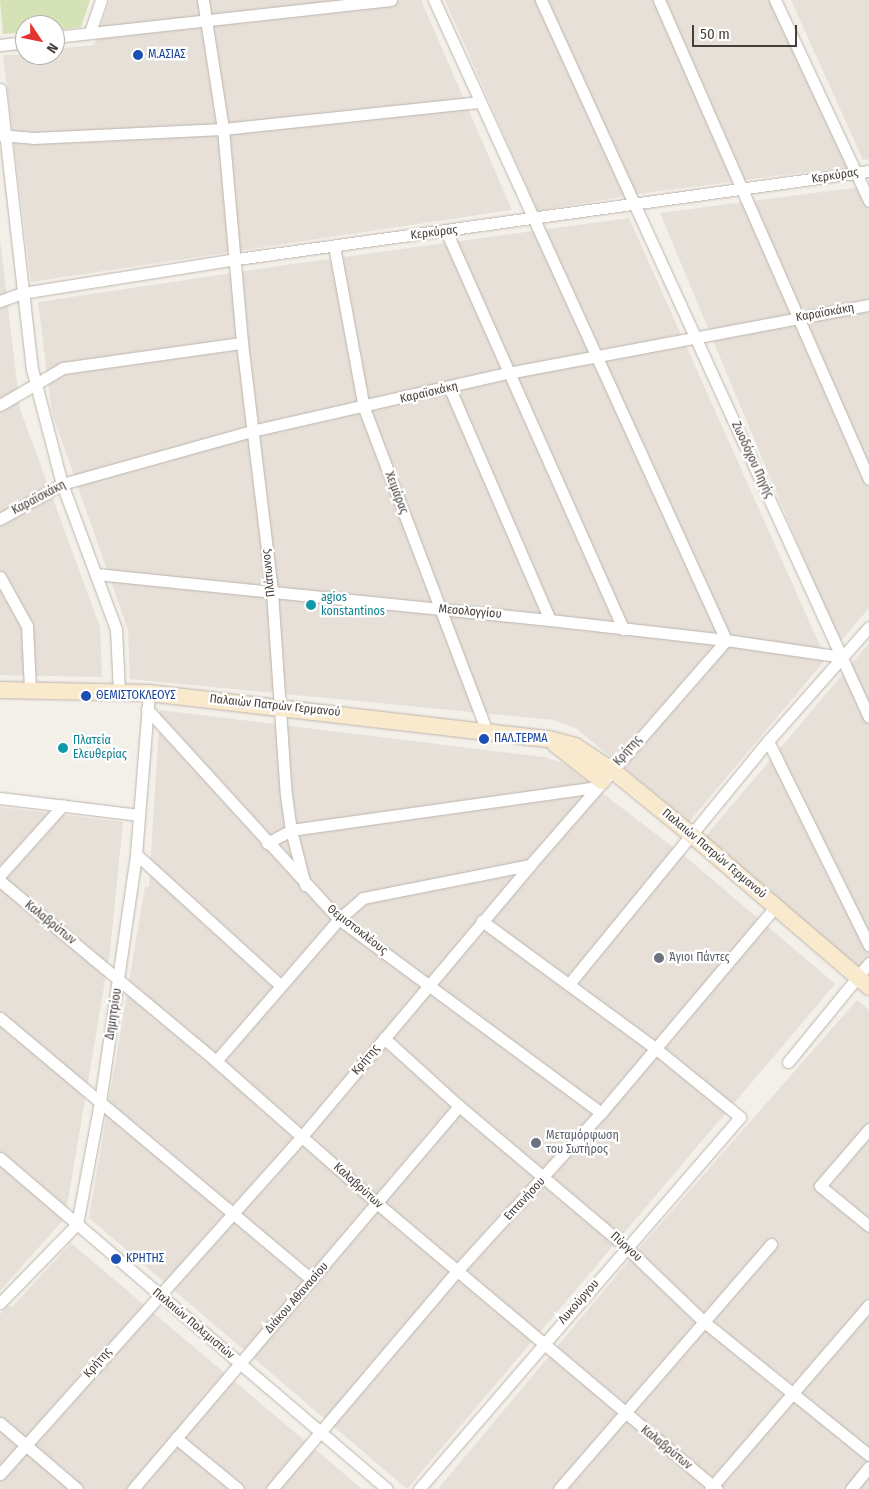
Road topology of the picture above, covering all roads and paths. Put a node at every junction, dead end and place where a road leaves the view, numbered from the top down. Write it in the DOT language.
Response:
graph roads {
  1 [pos="101,0"];
  2 [pos="203,0"];
  3 [pos="391,0"];
  4 [pos="434,0"];
  5 [pos="541,0"];
  6 [pos="659,0"];
  7 [pos="775,0"];
  8 [pos="353,2"];
  9 [pos="206,18"];
  10 [pos="90,32"];
  11 [pos="65,36"];
  12 [pos="15,43"];
  13 [pos="0,45"];
  14 [pos="0,88"];
  15 [pos="479,102"];
  16 [pos="223,130"];
  17 [pos="3,135"];
  18 [pos="4,164"];
  19 [pos="863,172"];
  20 [pos="745,190"];
  21 [pos="869,201"];
  22 [pos="636,203"];
  23 [pos="532,220"];
  24 [pos="446,231"];
  25 [pos="334,246"];
  26 [pos="237,259"];
  27 [pos="22,293"];
  28 [pos="0,301"];
  29 [pos="869,305"];
  30 [pos="796,317"];
  31 [pos="696,338"];
  32 [pos="242,343"];
  33 [pos="599,359"];
  34 [pos="508,373"];
  35 [pos="36,385"];
  36 [pos="450,389"];
  37 [pos="0,405"];
  38 [pos="364,408"];
  39 [pos="252,432"];
  40 [pos="869,479"];
  41 [pos="62,484"];
  42 [pos="0,519"];
  43 [pos="96,574"];
  44 [pos="0,577"];
  45 [pos="272,592"];
  46 [pos="441,610"];
  47 [pos="550,620"];
  48 [pos="869,627"];
  49 [pos="622,629"];
  50 [pos="726,640"];
  51 [pos="842,658"];
  52 [pos="0,690"];
  53 [pos="30,690"];
  54 [pos="119,693"];
  55 [pos="148,701"];
  56 [pos="280,706"];
  57 [pos="869,717"];
  58 [pos="486,732"];
  59 [pos="768,741"];
  60 [pos="603,779"];
  61 [pos="0,798"];
  62 [pos="62,805"];
  63 [pos="139,815"];
  64 [pos="291,830"];
  65 [pos="692,836"];
  66 [pos="267,843"];
  67 [pos="136,854"];
  68 [pos="530,865"];
  69 [pos="0,875"];
  70 [pos="0,881"];
  71 [pos="305,886"];
  72 [pos="776,906"];
  73 [pos="339,919"];
  74 [pos="482,921"];
  75 [pos="869,944"];
  76 [pos="869,963"];
  77 [pos="119,979"];
  78 [pos="863,982"];
  79 [pos="569,984"];
  80 [pos="281,986"];
  81 [pos="431,986"];
  82 [pos="0,1018"];
  83 [pos="384,1038"];
  84 [pos="655,1048"];
  85 [pos="216,1061"];
  86 [pos="788,1062"];
  87 [pos="100,1102"];
  88 [pos="458,1106"];
  89 [pos="601,1114"];
  90 [pos="869,1129"];
  91 [pos="303,1135"];
  92 [pos="0,1158"];
  93 [pos="544,1178"];
  94 [pos="378,1204"];
  95 [pos="233,1214"];
  96 [pos="77,1224"];
  97 [pos="869,1226"];
  98 [pos="771,1244"];
  99 [pos="627,1248"];
  100 [pos="457,1272"];
  101 [pos="312,1280"];
  102 [pos="159,1296"];
  103 [pos="2,1298"];
  104 [pos="869,1305"];
  105 [pos="703,1321"];
  106 [pos="545,1342"];
  107 [pos="240,1364"];
  108 [pos="794,1392"];
  109 [pos="624,1414"];
  110 [pos="0,1423"];
  111 [pos="319,1433"];
  112 [pos="176,1438"];
  113 [pos="27,1446"];
  114 [pos="869,1455"];
  115 [pos="869,1468"];
  116 [pos="0,1474"];
  117 [pos="713,1488"];
  118 [pos="77,1489"];
  119 [pos="133,1489"];
  120 [pos="238,1489"];
  121 [pos="272,1489"];
  122 [pos="387,1489"];
  123 [pos="419,1489"];
  124 [pos="559,1489"];
  125 [pos="851,1489"];
  1 -- 10 [label="street"];
  2 -- 9 [label="street, Πλάτωνος"];
  3 -- 8 [label="street"];
  4 -- 15 [label="street"];
  5 -- 22 [label="street, Ζωοδόχου Πηγής"];
  6 -- 20 [label="street"];
  7 -- 19 [label="street"];
  8 -- 9 [label="street"];
  9 -- 10 [label="street"];
  9 -- 16 [label="street, Πλάτωνος"];
  10 -- 11 [label="street"];
  12 -- 13 [label="street"];
  14 -- 17 [label="street"];
  15 -- 16 [label="street"];
  15 -- 23 [label="street"];
  16 -- 17 [label="street"];
  16 -- 26 [label="street, Πλάτωνος"];
  17 -- 18 [label="street"];
  18 -- 27 [label="street"];
  19 -- 20 [label="street, Κερκύρας"];
  19 -- 21 [label="street"];
  20 -- 22 [label="street, Κερκύρας"];
  20 -- 30 [label="street"];
  22 -- 23 [label="street, Κερκύρας"];
  22 -- 31 [label="street, Ζωοδόχου Πηγής"];
  23 -- 24 [label="street, Κερκύρας"];
  23 -- 33 [label="street"];
  24 -- 25 [label="street, Κερκύρας"];
  24 -- 34 [label="street"];
  25 -- 26 [label="street, Κερκύρας"];
  25 -- 38 [label="street, Χειμάρας"];
  26 -- 27 [label="street, Κερκύρας"];
  26 -- 32 [label="street, Πλάτωνος"];
  27 -- 28 [label="street, Κερκύρας"];
  27 -- 35 [label="street"];
  29 -- 30 [label="street, Καραϊσκάκη"];
  30 -- 31 [label="street, Καραϊσκάκη"];
  30 -- 40 [label="street"];
  31 -- 33 [label="street, Καραϊσκάκη"];
  31 -- 51 [label="street, Ζωοδόχου Πηγής"];
  32 -- 35 [label="street"];
  32 -- 39 [label="street, Πλάτωνος"];
  33 -- 34 [label="street, Καραϊσκάκη"];
  33 -- 50 [label="street"];
  34 -- 36 [label="street, Καραϊσκάκη"];
  34 -- 49 [label="street"];
  35 -- 37 [label="street"];
  35 -- 41 [label="street"];
  36 -- 38 [label="street, Καραϊσκάκη"];
  36 -- 47 [label="street"];
  38 -- 39 [label="street, Καραϊσκάκη"];
  38 -- 46 [label="street, Χειμάρας"];
  39 -- 41 [label="street, Καραϊσκάκη"];
  39 -- 45 [label="street, Πλάτωνος"];
  41 -- 42 [label="street, Καραϊσκάκη"];
  41 -- 43 [label="street"];
  43 -- 45 [label="street, Μεσολογγίου"];
  43 -- 54 [label="street"];
  44 -- 53 [label="street"];
  45 -- 46 [label="street, Μεσολογγίου"];
  45 -- 56 [label="street, Πλάτωνος"];
  46 -- 47 [label="street, Μεσολογγίου"];
  46 -- 58 [label="street, Χειμάρας"];
  47 -- 49 [label="street, Μεσολογγίου"];
  48 -- 51 [label="street"];
  49 -- 50 [label="street, Μεσολογγίου"];
  50 -- 51 [label="street, Μεσολογγίου"];
  50 -- 60 [label="street, Κρήτης"];
  51 -- 57 [label="street, Ζωοδόχου Πηγής"];
  51 -- 59 [label="street"];
  52 -- 53 [label="street, Παλαιών Πατρών Γερμανού"];
  53 -- 54 [label="street, Παλαιών Πατρών Γερμανού"];
  54 -- 55 [label="street, Παλαιών Πατρών Γερμανού"];
  55 -- 56 [label="street, Παλαιών Πατρών Γερμανού"];
  55 -- 63 [label="street, Δημητρίου"];
  55 -- 66 [label="street, Θεμιστοκλέους"];
  56 -- 58 [label="street, Παλαιών Πατρών Γερμανού"];
  56 -- 64 [label="street, Πλάτωνος"];
  58 -- 60 [label="street, Παλαιών Πατρών Γερμανού"];
  59 -- 65 [label="street"];
  59 -- 75 [label="street"];
  60 -- 64 [label="street"];
  60 -- 65 [label="street, Παλαιών Πατρών Γερμανού"];
  60 -- 68 [label="street, Κρήτης"];
  61 -- 62 [label="street"];
  62 -- 63 [label="street"];
  62 -- 69 [label="street"];
  63 -- 67 [label="street, Δημητρίου"];
  64 -- 66 [label="street"];
  64 -- 71 [label="street, Πλάτωνος"];
  65 -- 72 [label="street, Παλαιών Πατρών Γερμανού"];
  65 -- 79 [label="street"];
  66 -- 71 [label="street, Θεμιστοκλέους"];
  67 -- 77 [label="street, Δημητρίου"];
  67 -- 80 [label="street"];
  68 -- 73 [label="street"];
  68 -- 74 [label="street, Κρήτης"];
  70 -- 77 [label="street, Καλαβρύτων"];
  71 -- 73 [label="street, Θεμιστοκλέους"];
  72 -- 78 [label="street, Παλαιών Πατρών Γερμανού"];
  72 -- 84 [label="street, Επτανήσου"];
  73 -- 80 [label="street"];
  73 -- 81 [label="street, Θεμιστοκλέους"];
  74 -- 79 [label="street"];
  74 -- 81 [label="street, Κρήτης"];
  76 -- 78 [label="street"];
  77 -- 85 [label="street, Καλαβρύτων"];
  77 -- 87 [label="street, Δημητρίου"];
  78 -- 86 [label="street"];
  79 -- 84 [label="street"];
  80 -- 85 [label="street"];
  81 -- 83 [label="street, Κρήτης"];
  81 -- 89 [label="street, Θεμιστοκλέους"];
  82 -- 87 [label="street"];
  83 -- 88 [label="street, Πύργου"];
  83 -- 91 [label="street, Κρήτης"];
  84 -- 89 [label="street, Επτανήσου"];
  84 -- 99 [label="street, Λυκούργου"];
  85 -- 91 [label="street, Καλαβρύτων"];
  87 -- 95 [label="street"];
  87 -- 96 [label="street, Δημητρίου"];
  88 -- 93 [label="street, Πύργου"];
  88 -- 94 [label="street, Διάκου Αθανασίου"];
  89 -- 93 [label="street, Επτανήσου"];
  90 -- 97 [label="street"];
  91 -- 94 [label="street, Καλαβρύτων"];
  91 -- 95 [label="street, Κρήτης"];
  92 -- 96 [label="street, Παλαιών Πολεμιστών"];
  93 -- 99 [label="street, Πύργου"];
  93 -- 100 [label="street, Επτανήσου"];
  94 -- 100 [label="street, Καλαβρύτων"];
  94 -- 101 [label="street, Διάκου Αθανασίου"];
  95 -- 101 [label="street"];
  95 -- 102 [label="street, Κρήτης"];
  96 -- 102 [label="street, Παλαιών Πολεμιστών"];
  96 -- 103 [label="street"];
  98 -- 105 [label="street"];
  99 -- 105 [label="street, Πύργου"];
  99 -- 106 [label="street, Λυκούργου"];
  100 -- 106 [label="street, Καλαβρύτων"];
  100 -- 111 [label="street, Επτανήσου"];
  101 -- 107 [label="street, Διάκου Αθανασίου"];
  102 -- 107 [label="street, Παλαιών Πολεμιστών"];
  102 -- 113 [label="street, Κρήτης"];
  104 -- 108 [label="street"];
  105 -- 108 [label="street, Πύργου"];
  105 -- 109 [label="street"];
  106 -- 109 [label="street, Καλαβρύτων"];
  106 -- 123 [label="street, Λυκούργου"];
  107 -- 111 [label="street, Παλαιών Πολεμιστών"];
  107 -- 112 [label="street, Διάκου Αθανασίου"];
  108 -- 114 [label="street, Πύργου"];
  108 -- 117 [label="street"];
  109 -- 117 [label="street, Καλαβρύτων"];
  109 -- 124 [label="street"];
  110 -- 113 [label="street"];
  111 -- 121 [label="street, Επτανήσου"];
  111 -- 122 [label="street, Παλαιών Πολεμιστών"];
  112 -- 119 [label="street, Διάκου Αθανασίου"];
  112 -- 120 [label="street"];
  113 -- 116 [label="street, Κρήτης"];
  113 -- 118 [label="street"];
  115 -- 125 [label="street"];
}
